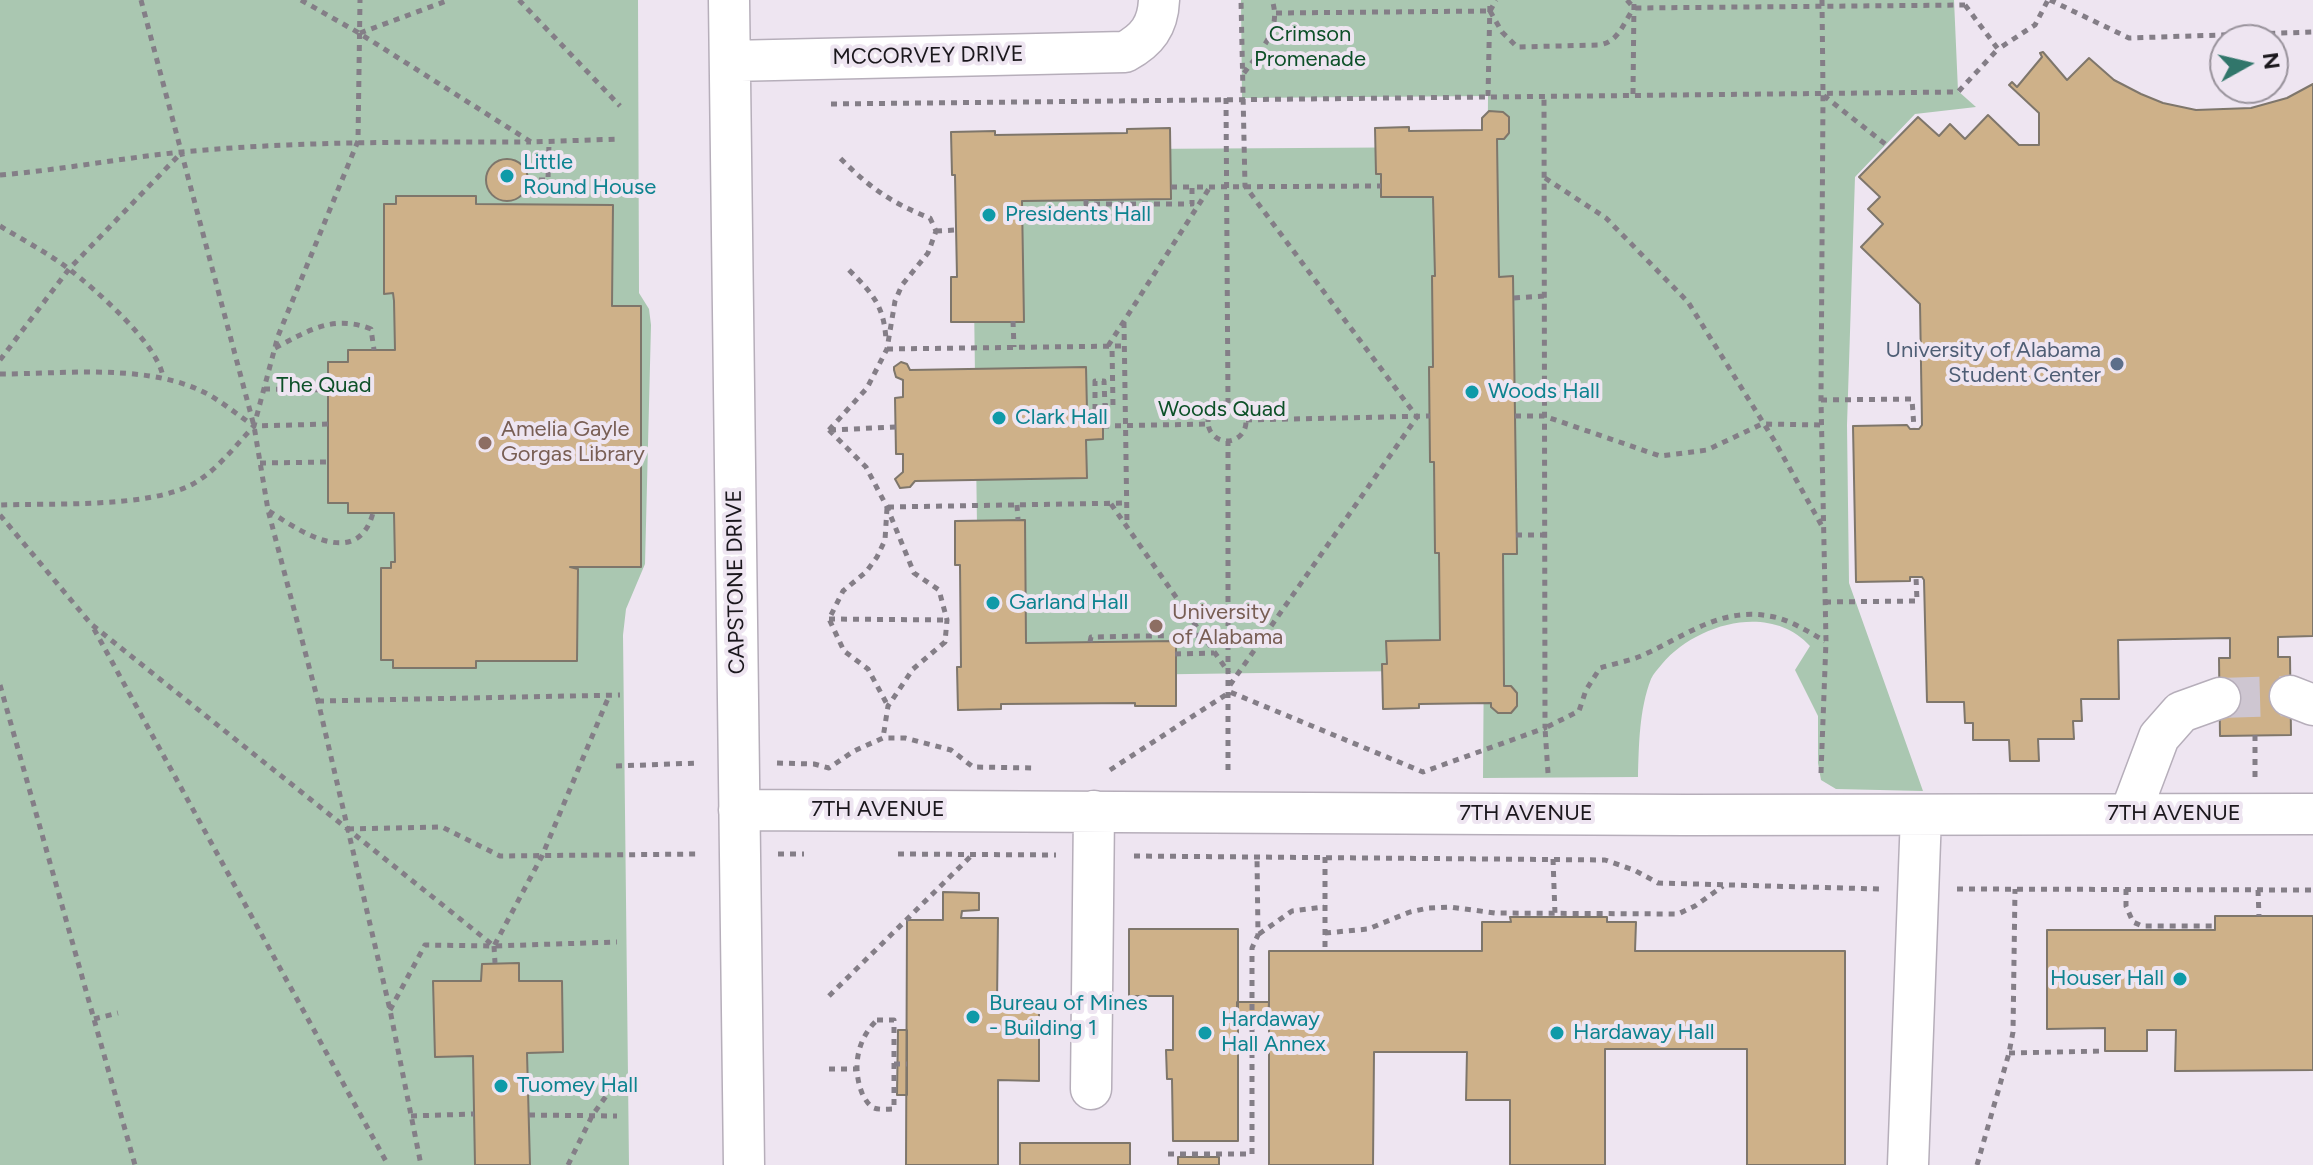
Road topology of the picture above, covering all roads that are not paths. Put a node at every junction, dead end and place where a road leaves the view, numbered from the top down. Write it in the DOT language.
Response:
graph roads {
  1 [pos="729,0"];
  2 [pos="1159,0"];
  3 [pos="730,61"];
  4 [pos="2220,698"];
  5 [pos="739,810"];
  6 [pos="1094,811"];
  7 [pos="2130,814"];
  8 [pos="2313,814"];
  9 [pos="1921,815"];
  10 [pos="1091,1089"];
  11 [pos="744,1165"];
  12 [pos="1908,1165"];
  1 -- 3 [label="street, CAPSTONE DRIVE"];
  2 -- 3 [label="street, MCCORVEY DRIVE"];
  3 -- 5 [label="street, CAPSTONE DRIVE"];
  4 -- 7 [label="street"];
  5 -- 6 [label="street, 7TH AVENUE"];
  5 -- 11 [label="street, CAPSTONE DRIVE"];
  6 -- 9 [label="street, 7TH AVENUE"];
  6 -- 10 [label="street"];
  7 -- 8 [label="street, 7TH AVENUE"];
  7 -- 9 [label="street, 7TH AVENUE"];
  9 -- 12 [label="street"];
}
